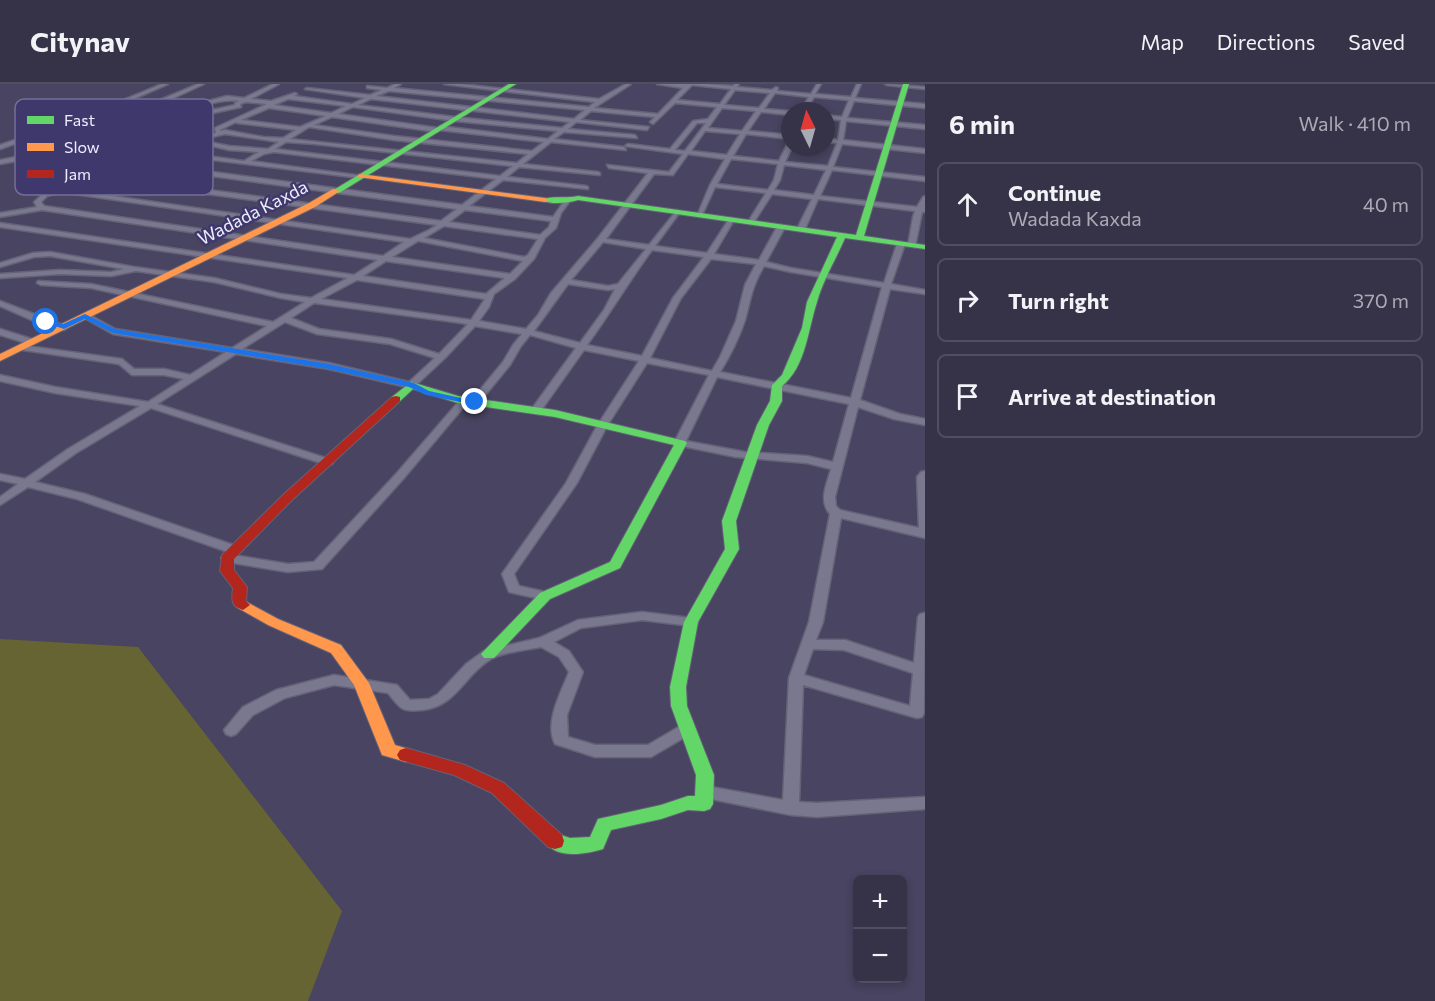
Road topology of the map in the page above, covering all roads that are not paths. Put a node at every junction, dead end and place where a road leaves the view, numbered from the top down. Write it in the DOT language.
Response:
graph roads {
  1 [pos="152,84"];
  2 [pos="202,84"];
  3 [pos="277,84"];
  4 [pos="317,84"];
  5 [pos="399,84"];
  6 [pos="446,84"];
  7 [pos="629,84"];
  8 [pos="658,84"];
  9 [pos="778,84"];
  10 [pos="819,84"];
  11 [pos="859,84"];
  12 [pos="887,84"];
  13 [pos="165,85"];
  14 [pos="690,85"];
  15 [pos="905,85"];
  16 [pos="308,86"];
  17 [pos="735,86"];
  18 [pos="369,87"];
  19 [pos="507,87"];
  20 [pos="925,87"];
  21 [pos="387,89"];
  22 [pos="773,92"];
  23 [pos="813,95"];
  24 [pos="373,96"];
  25 [pos="288,98"];
  26 [pos="131,99"];
  27 [pos="166,99"];
  28 [pos="487,99"];
  29 [pos="853,99"];
  30 [pos="245,100"];
  31 [pos="600,101"];
  32 [pos="672,101"];
  33 [pos="213,102"];
  34 [pos="809,102"];
  35 [pos="900,103"];
  36 [pos="269,104"];
  37 [pos="353,106"];
  38 [pos="720,106"];
  39 [pos="925,106"];
  40 [pos="471,109"];
  41 [pos="591,110"];
  42 [pos="761,111"];
  43 [pos="213,112"];
  44 [pos="781,112"];
  45 [pos="329,115"];
  46 [pos="659,116"];
  47 [pos="835,118"];
  48 [pos="844,118"];
  49 [pos="455,119"];
  50 [pos="578,120"];
  51 [pos="236,121"];
  52 [pos="708,122"];
  53 [pos="894,124"];
  54 [pos="309,125"];
  55 [pos="925,127"];
  56 [pos="647,128"];
  57 [pos="301,129"];
  58 [pos="438,129"];
  59 [pos="564,129"];
  60 [pos="703,129"];
  61 [pos="225,132"];
  62 [pos="744,133"];
  63 [pos="213,135"];
  64 [pos="781,136"];
  65 [pos="635,137"];
  66 [pos="284,139"];
  67 [pos="420,140"];
  68 [pos="549,141"];
  69 [pos="835,141"];
  70 [pos="15,142"];
  71 [pos="840,142"];
  72 [pos="333,144"];
  73 [pos="213,145"];
  74 [pos="0,147"];
  75 [pos="886,147"];
  76 [pos="672,150"];
  77 [pos="272,151"];
  78 [pos="401,151"];
  79 [pos="925,151"];
  80 [pos="621,152"];
  81 [pos="685,152"];
  82 [pos="535,153"];
  83 [pos="320,155"];
  84 [pos="784,156"];
  85 [pos="730,157"];
  86 [pos="15,159"];
  87 [pos="213,159"];
  88 [pos="0,162"];
  89 [pos="381,163"];
  90 [pos="781,163"];
  91 [pos="244,164"];
  92 [pos="520,164"];
  93 [pos="609,166"];
  94 [pos="830,168"];
  95 [pos="312,170"];
  96 [pos="651,173"];
  97 [pos="598,174"];
  98 [pos="878,174"];
  99 [pos="213,175"];
  100 [pos="360,176"];
  101 [pos="501,178"];
  102 [pos="925,179"];
  103 [pos="713,185"];
  104 [pos="291,186"];
  105 [pos="770,191"];
  106 [pos="213,192"];
  107 [pos="334,192"];
  108 [pos="482,193"];
  109 [pos="45,195"];
  110 [pos="99,195"];
  111 [pos="577,196"];
  112 [pos="818,197"];
  113 [pos="925,198"];
  114 [pos="869,203"];
  115 [pos="627,204"];
  116 [pos="312,205"];
  117 [pos="42,208"];
  118 [pos="464,208"];
  119 [pos="923,210"];
  120 [pos="677,212"];
  121 [pos="0,215"];
  122 [pos="699,215"];
  123 [pos="556,220"];
  124 [pos="731,220"];
  125 [pos="279,221"];
  126 [pos="751,222"];
  127 [pos="444,223"];
  128 [pos="0,225"];
  129 [pos="781,227"];
  130 [pos="801,230"];
  131 [pos="842,235"];
  132 [pos="70,237"];
  133 [pos="542,237"];
  134 [pos="244,238"];
  135 [pos="859,238"];
  136 [pos="415,240"];
  137 [pos="601,240"];
  138 [pos="61,241"];
  139 [pos="913,245"];
  140 [pos="52,246"];
  141 [pos="651,246"];
  142 [pos="33,255"];
  143 [pos="209,255"];
  144 [pos="531,257"];
  145 [pos="708,257"];
  146 [pos="385,258"];
  147 [pos="762,263"];
  148 [pos="0,265"];
  149 [pos="136,269"];
  150 [pos="169,275"];
  151 [pos="0,276"];
  152 [pos="358,276"];
  153 [pos="824,276"];
  154 [pos="512,277"];
  155 [pos="566,281"];
  156 [pos="41,283"];
  157 [pos="621,286"];
  158 [pos="886,287"];
  159 [pos="925,292"];
  160 [pos="128,295"];
  161 [pos="490,297"];
  162 [pos="313,300"];
  163 [pos="0,303"];
  164 [pos="85,316"];
  165 [pos="285,319"];
  166 [pos="472,322"];
  167 [pos="276,325"];
  168 [pos="64,327"];
  169 [pos="0,332"];
  170 [pos="528,332"];
  171 [pos="27,344"];
  172 [pos="582,346"];
  173 [pos="237,350"];
  174 [pos="441,357"];
  175 [pos="0,358"];
  176 [pos="645,359"];
  177 [pos="714,372"];
  178 [pos="0,378"];
  179 [pos="193,378"];
  180 [pos="411,385"];
  181 [pos="777,385"];
  182 [pos="470,401"];
  183 [pos="855,402"];
  184 [pos="150,405"];
  185 [pos="536,410"];
  186 [pos="925,422"];
  187 [pos="602,426"];
  188 [pos="681,443"];
  189 [pos="754,456"];
  190 [pos="328,462"];
  191 [pos="837,467"];
  192 [pos="925,474"];
  193 [pos="0,477"];
  194 [pos="30,483"];
  195 [pos="0,502"];
  196 [pos="836,513"];
  197 [pos="925,534"];
  198 [pos="231,554"];
  199 [pos="545,596"];
  200 [pos="925,617"];
  201 [pos="691,622"];
  202 [pos="543,642"];
  203 [pos="808,644"];
  204 [pos="489,654"];
  205 [pos="923,670"];
  206 [pos="796,678"];
  207 [pos="361,683"];
  208 [pos="687,729"];
  209 [pos="231,730"];
  210 [pos="706,792"];
  211 [pos="925,803"];
  212 [pos="791,808"];
  1 -- 13 [label="street"];
  2 -- 27 [label="street"];
  3 -- 30 [label="street"];
  4 -- 16 [label="street"];
  5 -- 21 [label="street"];
  6 -- 19 [label="street"];
  7 -- 31 [label="street"];
  8 -- 14 [label="street"];
  9 -- 22 [label="street"];
  10 -- 23 [label="street"];
  11 -- 29 [label="street"];
  12 -- 15 [label="street"];
  13 -- 26 [label="street"];
  14 -- 17 [label="street"];
  14 -- 32 [label="street"];
  15 -- 20 [label="street"];
  15 -- 35 [label="street"];
  16 -- 24 [label="street"];
  16 -- 25 [label="street"];
  17 -- 22 [label="street"];
  17 -- 38 [label="street"];
  18 -- 21 [label="street"];
  19 -- 28 [label="street, Wadada Kaxda"];
  19 -- 31 [label="street"];
  21 -- 24 [label="street"];
  21 -- 28 [label="street"];
  22 -- 23 [label="street"];
  22 -- 42 [label="street"];
  23 -- 29 [label="street"];
  23 -- 34 [label="street"];
  24 -- 37 [label="street"];
  24 -- 40 [label="street"];
  25 -- 36 [label="street"];
  25 -- 37 [label="street"];
  28 -- 40 [label="street, Wadada Kaxda"];
  28 -- 41 [label="street"];
  29 -- 35 [label="street"];
  29 -- 48 [label="street"];
  30 -- 33 [label="street"];
  30 -- 36 [label="street"];
  30 -- 43 [label="street"];
  31 -- 41 [label="street"];
  32 -- 38 [label="street"];
  32 -- 46 [label="street"];
  35 -- 39 [label="street"];
  35 -- 53 [label="street"];
  36 -- 45 [label="street"];
  36 -- 51 [label="street"];
  37 -- 45 [label="street"];
  37 -- 49 [label="street"];
  38 -- 42 [label="street"];
  38 -- 52 [label="street"];
  40 -- 49 [label="street, Wadada Kaxda"];
  40 -- 50 [label="street"];
  41 -- 46 [label="street"];
  41 -- 50 [label="street"];
  42 -- 44 [label="street"];
  42 -- 62 [label="street"];
  45 -- 54 [label="street"];
  45 -- 58 [label="street"];
  46 -- 56 [label="street"];
  47 -- 48 [label="street"];
  48 -- 53 [label="street"];
  48 -- 71 [label="street"];
  49 -- 58 [label="street, Wadada Kaxda"];
  49 -- 59 [label="street"];
  50 -- 56 [label="street"];
  50 -- 59 [label="street"];
  51 -- 57 [label="street"];
  51 -- 61 [label="street"];
  52 -- 60 [label="street"];
  52 -- 76 [label="street"];
  53 -- 55 [label="street"];
  53 -- 75 [label="street"];
  54 -- 57 [label="street"];
  54 -- 67 [label="street"];
  56 -- 65 [label="street"];
  57 -- 66 [label="street"];
  58 -- 67 [label="street, Wadada Kaxda"];
  58 -- 68 [label="street"];
  59 -- 65 [label="street"];
  59 -- 68 [label="street"];
  60 -- 62 [label="street"];
  60 -- 81 [label="street"];
  61 -- 63 [label="street"];
  61 -- 66 [label="street"];
  62 -- 64 [label="street"];
  62 -- 85 [label="street"];
  65 -- 80 [label="street"];
  66 -- 72 [label="street"];
  66 -- 77 [label="street"];
  67 -- 78 [label="street, Wadada Kaxda"];
  67 -- 82 [label="street"];
  68 -- 80 [label="street"];
  68 -- 82 [label="street"];
  69 -- 71 [label="street"];
  70 -- 74 [label="street"];
  71 -- 75 [label="street"];
  71 -- 94 [label="street"];
  72 -- 78 [label="street"];
  72 -- 83 [label="street"];
  73 -- 77 [label="street"];
  75 -- 79 [label="street"];
  75 -- 98 [label="street"];
  76 -- 80 [label="street"];
  76 -- 81 [label="street"];
  77 -- 83 [label="street"];
  77 -- 91 [label="street"];
  78 -- 89 [label="street, Wadada Kaxda"];
  78 -- 92 [label="street"];
  80 -- 93 [label="street"];
  81 -- 85 [label="street"];
  81 -- 96 [label="street"];
  82 -- 92 [label="street"];
  83 -- 89 [label="street"];
  84 -- 90 [label="street"];
  85 -- 90 [label="street"];
  85 -- 103 [label="street"];
  86 -- 88 [label="street"];
  87 -- 91 [label="street"];
  89 -- 100 [label="street, Wadada Kaxda"];
  89 -- 101 [label="street"];
  90 -- 94 [label="street"];
  90 -- 105 [label="street"];
  91 -- 95 [label="street"];
  92 -- 97 [label="street"];
  92 -- 101 [label="street"];
  93 -- 96 [label="street"];
  93 -- 97 [label="street"];
  94 -- 98 [label="street"];
  94 -- 112 [label="street"];
  95 -- 100 [label="street"];
  95 -- 104 [label="street"];
  96 -- 115 [label="street"];
  97 -- 111 [label="street"];
  98 -- 102 [label="street"];
  98 -- 114 [label="street"];
  99 -- 104 [label="street"];
  100 -- 107 [label="street, Wadada Kaxda"];
  100 -- 108 [label="street"];
  101 -- 108 [label="street"];
  101 -- 111 [label="street"];
  103 -- 105 [label="street"];
  103 -- 122 [label="street"];
  104 -- 107 [label="street"];
  105 -- 112 [label="street"];
  105 -- 126 [label="street"];
  106 -- 116 [label="street"];
  107 -- 116 [label="street, Wadada Kaxda"];
  107 -- 118 [label="street"];
  108 -- 111 [label="street"];
  108 -- 118 [label="street"];
  109 -- 117 [label="street"];
  110 -- 125 [label="street"];
  111 -- 115 [label="street"];
  111 -- 123 [label="street"];
  112 -- 114 [label="street"];
  112 -- 130 [label="street"];
  113 -- 119 [label="street"];
  114 -- 119 [label="street"];
  114 -- 135 [label="street"];
  115 -- 120 [label="street"];
  115 -- 137 [label="street"];
  116 -- 125 [label="street, Wadada Kaxda"];
  116 -- 127 [label="street"];
  117 -- 121 [label="street"];
  117 -- 134 [label="street"];
  118 -- 123 [label="street"];
  118 -- 127 [label="street"];
  119 -- 139 [label="street"];
  120 -- 122 [label="street"];
  120 -- 141 [label="street"];
  122 -- 124 [label="street"];
  123 -- 133 [label="street"];
  124 -- 126 [label="street"];
  124 -- 145 [label="street"];
  125 -- 134 [label="street, Wadada Kaxda"];
  125 -- 136 [label="street"];
  126 -- 129 [label="street"];
  127 -- 133 [label="street"];
  127 -- 136 [label="street"];
  128 -- 132 [label="street"];
  129 -- 130 [label="street"];
  129 -- 147 [label="street"];
  130 -- 131 [label="street"];
  131 -- 135 [label="street"];
  131 -- 153 [label="street"];
  132 -- 138 [label="street"];
  132 -- 143 [label="street"];
  133 -- 144 [label="street"];
  134 -- 143 [label="street, Wadada Kaxda"];
  134 -- 146 [label="street"];
  135 -- 139 [label="street"];
  136 -- 144 [label="street"];
  136 -- 146 [label="street"];
  137 -- 141 [label="street"];
  137 -- 155 [label="street"];
  139 -- 158 [label="street"];
  140 -- 142 [label="street"];
  141 -- 145 [label="street"];
  141 -- 157 [label="street"];
  142 -- 148 [label="street"];
  142 -- 149 [label="street"];
  143 -- 150 [label="street, Wadada Kaxda"];
  143 -- 152 [label="street"];
  144 -- 154 [label="street"];
  145 -- 147 [label="street"];
  145 -- 176 [label="street"];
  146 -- 152 [label="street"];
  146 -- 154 [label="street"];
  147 -- 153 [label="street"];
  147 -- 177 [label="street"];
  149 -- 150 [label="street"];
  149 -- 151 [label="street"];
  150 -- 160 [label="street, Wadada Kaxda"];
  150 -- 162 [label="street"];
  152 -- 161 [label="street"];
  152 -- 162 [label="street"];
  153 -- 158 [label="street"];
  153 -- 181 [label="street"];
  154 -- 161 [label="street"];
  155 -- 157 [label="street"];
  155 -- 170 [label="street"];
  156 -- 160 [label="street"];
  157 -- 172 [label="street"];
  158 -- 159 [label="street"];
  158 -- 183 [label="street"];
  160 -- 164 [label="street, Wadada Kaxda"];
  160 -- 167 [label="street"];
  161 -- 166 [label="street"];
  162 -- 165 [label="street"];
  162 -- 166 [label="street"];
  163 -- 168 [label="street"];
  164 -- 168 [label="street, Wadada Kaxda"];
  164 -- 173 [label="street"];
  165 -- 167 [label="street"];
  165 -- 174 [label="street"];
  166 -- 170 [label="street"];
  166 -- 174 [label="street"];
  167 -- 173 [label="street"];
  168 -- 171 [label="street, Wadada Kaxda"];
  169 -- 171 [label="street"];
  170 -- 172 [label="street"];
  170 -- 182 [label="street"];
  171 -- 175 [label="street, Wadada Kaxda"];
  171 -- 179 [label="street"];
  172 -- 176 [label="street"];
  172 -- 185 [label="street"];
  173 -- 179 [label="street"];
  173 -- 180 [label="street"];
  174 -- 180 [label="street"];
  176 -- 177 [label="street"];
  176 -- 187 [label="street"];
  177 -- 181 [label="street"];
  177 -- 188 [label="street"];
  178 -- 184 [label="street"];
  179 -- 184 [label="street"];
  180 -- 182 [label="street"];
  180 -- 190 [label="street"];
  181 -- 183 [label="street"];
  181 -- 189 [label="street"];
  182 -- 185 [label="street"];
  182 -- 198 [label="street"];
  183 -- 186 [label="street"];
  183 -- 191 [label="street"];
  184 -- 190 [label="street"];
  184 -- 194 [label="street"];
  185 -- 187 [label="street"];
  187 -- 188 [label="street"];
  187 -- 199 [label="street"];
  188 -- 189 [label="street"];
  188 -- 199 [label="street"];
  189 -- 191 [label="street"];
  189 -- 201 [label="street"];
  190 -- 198 [label="street"];
  191 -- 196 [label="street"];
  192 -- 197 [label="street"];
  193 -- 194 [label="street"];
  194 -- 195 [label="street"];
  194 -- 198 [label="street"];
  196 -- 197 [label="street"];
  196 -- 203 [label="street"];
  198 -- 207 [label="street"];
  199 -- 204 [label="street"];
  200 -- 205 [label="street"];
  201 -- 202 [label="street"];
  201 -- 208 [label="street"];
  202 -- 204 [label="street"];
  202 -- 208 [label="street"];
  203 -- 205 [label="street"];
  203 -- 206 [label="street"];
  204 -- 207 [label="street"];
  205 -- 206 [label="street"];
  206 -- 212 [label="street"];
  207 -- 209 [label="street"];
  207 -- 210 [label="street"];
  208 -- 210 [label="street"];
  210 -- 212 [label="street"];
  211 -- 212 [label="street"];
}
